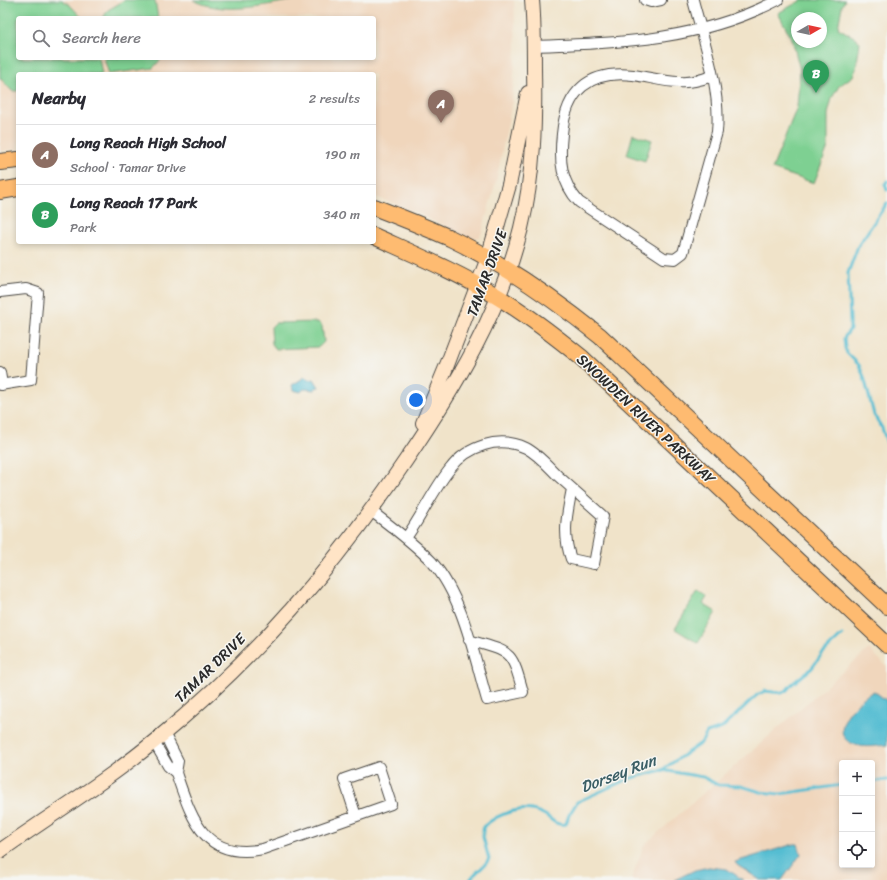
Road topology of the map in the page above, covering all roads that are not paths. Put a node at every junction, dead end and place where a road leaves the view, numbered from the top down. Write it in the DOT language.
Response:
graph roads {
  1 [pos="532,0"];
  2 [pos="645,0"];
  3 [pos="661,0"];
  4 [pos="693,0"];
  5 [pos="778,0"];
  6 [pos="701,30"];
  7 [pos="534,46"];
  8 [pos="712,76"];
  9 [pos="16,160"];
  10 [pos="0,162"];
  11 [pos="16,188"];
  12 [pos="0,191"];
  13 [pos="376,208"];
  14 [pos="376,237"];
  15 [pos="488,258"];
  16 [pos="509,270"];
  17 [pos="478,286"];
  18 [pos="0,292"];
  19 [pos="498,297"];
  20 [pos="0,372"];
  21 [pos="1,385"];
  22 [pos="402,467"];
  23 [pos="572,489"];
  24 [pos="371,511"];
  25 [pos="406,538"];
  26 [pos="887,606"];
  27 [pos="469,640"];
  28 [pos="887,645"];
  29 [pos="159,737"];
  30 [pos="356,816"];
  31 [pos="0,851"];
  1 -- 7 [label="street, TAMAR DRIVE"];
  2 -- 3 [label="street"];
  4 -- 6 [label="street"];
  5 -- 6 [label="street"];
  6 -- 7 [label="street"];
  6 -- 8 [label="street"];
  7 -- 15 [label="street, TAMAR DRIVE"];
  7 -- 16 [label="street, TAMAR DRIVE"];
  8 -- 8 [label="street"];
  9 -- 10 [label="main road"];
  11 -- 12 [label="main road"];
  13 -- 15 [label="main road, SNOWDEN RIVER PARKWAY"];
  14 -- 17 [label="main road, SNOWDEN RIVER PARKWAY"];
  15 -- 16 [label="main road, SNOWDEN RIVER PARKWAY"];
  15 -- 17 [label="street, TAMAR DRIVE"];
  16 -- 19 [label="street, TAMAR DRIVE"];
  16 -- 26 [label="main road, SNOWDEN RIVER PARKWAY"];
  17 -- 19 [label="main road, SNOWDEN RIVER PARKWAY"];
  17 -- 22 [label="street, TAMAR DRIVE"];
  18 -- 21 [label="street"];
  19 -- 22 [label="street, TAMAR DRIVE"];
  19 -- 28 [label="main road, SNOWDEN RIVER PARKWAY"];
  20 -- 21 [label="street"];
  22 -- 24 [label="street, TAMAR DRIVE"];
  23 -- 23 [label="street"];
  23 -- 25 [label="street"];
  24 -- 25 [label="street"];
  24 -- 29 [label="street, TAMAR DRIVE"];
  25 -- 27 [label="street"];
  27 -- 27 [label="street"];
  29 -- 30 [label="street"];
  29 -- 31 [label="street, TAMAR DRIVE"];
  30 -- 30 [label="street"];
}
